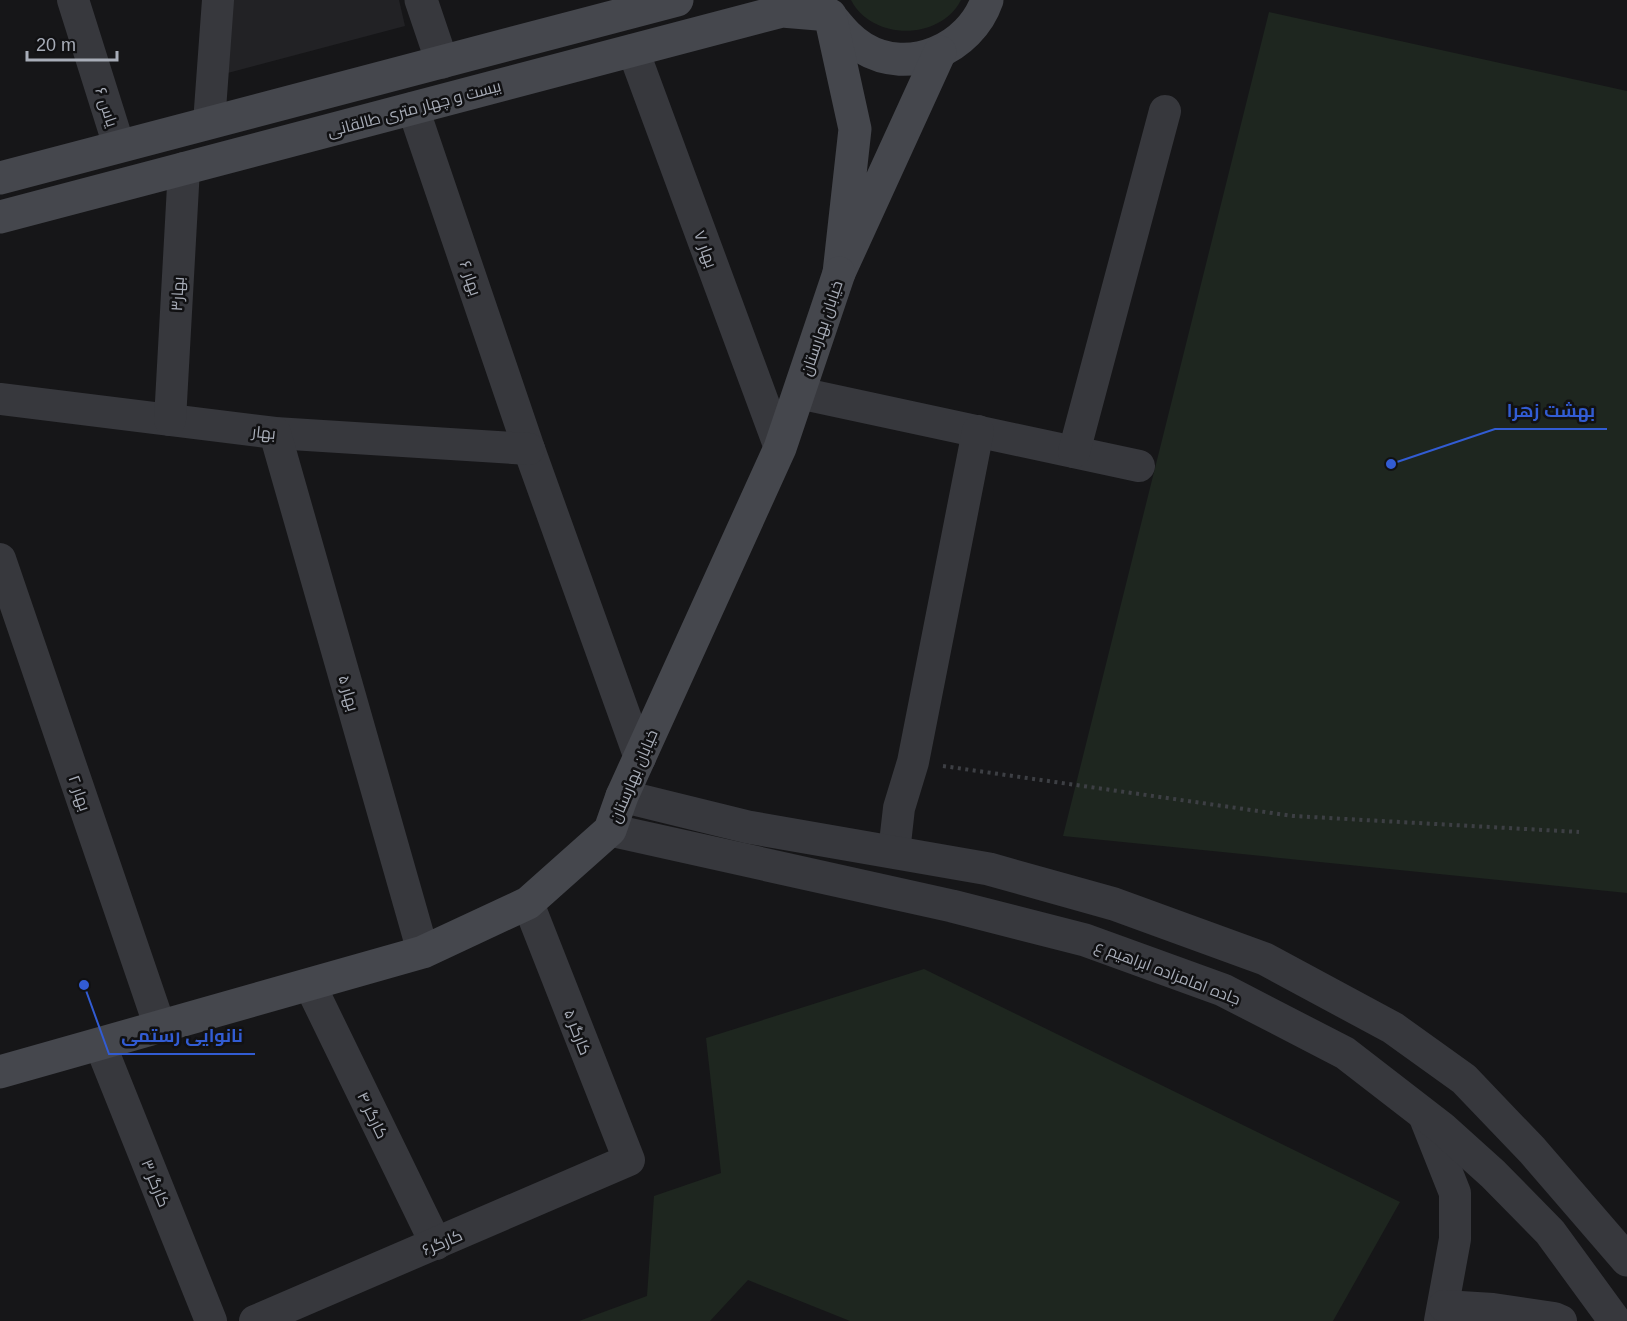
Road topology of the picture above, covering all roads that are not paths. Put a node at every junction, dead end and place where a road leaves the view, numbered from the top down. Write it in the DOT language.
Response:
graph roads {
  1 [pos="73,0"];
  2 [pos="218,0"];
  3 [pos="421,0"];
  4 [pos="677,0"];
  5 [pos="988,4"];
  6 [pos="827,7"];
  7 [pos="633,50"];
  8 [pos="940,52"];
  9 [pos="442,62"];
  10 [pos="413,108"];
  11 [pos="1165,111"];
  12 [pos="209,123"];
  13 [pos="119,146"];
  14 [pos="184,168"];
  15 [pos="0,178"];
  16 [pos="0,217"];
  17 [pos="839,273"];
  18 [pos="799,393"];
  19 [pos="0,399"];
  20 [pos="170,420"];
  21 [pos="978,431"];
  22 [pos="275,433"];
  23 [pos="529,448"];
  24 [pos="780,448"];
  25 [pos="1074,452"];
  26 [pos="1139,466"];
  27 [pos="0,559"];
  28 [pos="640,758"];
  29 [pos="622,796"];
  30 [pos="610,830"];
  31 [pos="894,852"];
  32 [pos="528,903"];
  33 [pos="423,952"];
  34 [pos="310,985"];
  35 [pos="160,1027"];
  36 [pos="100,1044"];
  37 [pos="0,1072"];
  38 [pos="1424,1115"];
  39 [pos="629,1160"];
  40 [pos="436,1244"];
  41 [pos="1627,1260"];
  42 [pos="1442,1313"];
  43 [pos="211,1321"];
  44 [pos="255,1321"];
  45 [pos="1561,1321"];
  46 [pos="1615,1321"];
  1 -- 13 [label="street, یاس ۶"];
  2 -- 12 [label="street"];
  3 -- 9 [label="street"];
  4 -- 9 [label="main road"];
  5 -- 8 [label="main road"];
  6 -- 7 [label="main road, بیست و چهار متری طالقانی"];
  6 -- 8 [label="main road"];
  6 -- 17 [label="main road"];
  7 -- 10 [label="main road, بیست و چهار متری طالقانی"];
  7 -- 24 [label="street, بهار ۷"];
  8 -- 17 [label="main road"];
  9 -- 12 [label="main road"];
  10 -- 14 [label="main road, بیست و چهار متری طالقانی"];
  10 -- 23 [label="street, بهار ۶"];
  11 -- 25 [label="street"];
  12 -- 13 [label="main road"];
  13 -- 15 [label="main road"];
  14 -- 16 [label="main road, بیست و چهار متری طالقانی"];
  14 -- 20 [label="street, بهار۳"];
  17 -- 18 [label="main road, خیابان بهارستان"];
  18 -- 21 [label="street"];
  18 -- 24 [label="main road, خیابان بهارستان"];
  19 -- 20 [label="street, بهار"];
  20 -- 22 [label="street, بهار"];
  21 -- 25 [label="street"];
  21 -- 31 [label="street"];
  22 -- 23 [label="street, بهار"];
  22 -- 33 [label="street, بهار ۵"];
  23 -- 28 [label="street, بهار ۶"];
  24 -- 28 [label="main road, خیابان بهارستان"];
  25 -- 26 [label="street"];
  27 -- 35 [label="street, بهار ۲"];
  28 -- 29 [label="main road, خیابان بهارستان"];
  29 -- 30 [label="main road, خیابان بهارستان"];
  29 -- 31 [label="street"];
  30 -- 32 [label="main road, خیابان بهارستان"];
  30 -- 38 [label="street, جاده امامزاده ابراهیم ع"];
  31 -- 41 [label="street"];
  32 -- 33 [label="main road, خیابان بهارستان"];
  32 -- 39 [label="street, کارگر ۵"];
  33 -- 34 [label="main road, خیابان بهارستان"];
  34 -- 35 [label="main road, خیابان بهارستان"];
  34 -- 40 [label="street, کارگر ۴"];
  35 -- 36 [label="main road, خیابان بهارستان"];
  36 -- 37 [label="main road, خیابان بهارستان"];
  36 -- 43 [label="street, کارگر ۳"];
  38 -- 42 [label="street"];
  38 -- 46 [label="street, جاده امامزاده ابراهیم ع"];
  39 -- 40 [label="street, کارگر۶"];
  40 -- 44 [label="street, کارگر۶"];
  42 -- 45 [label="street"];
}
